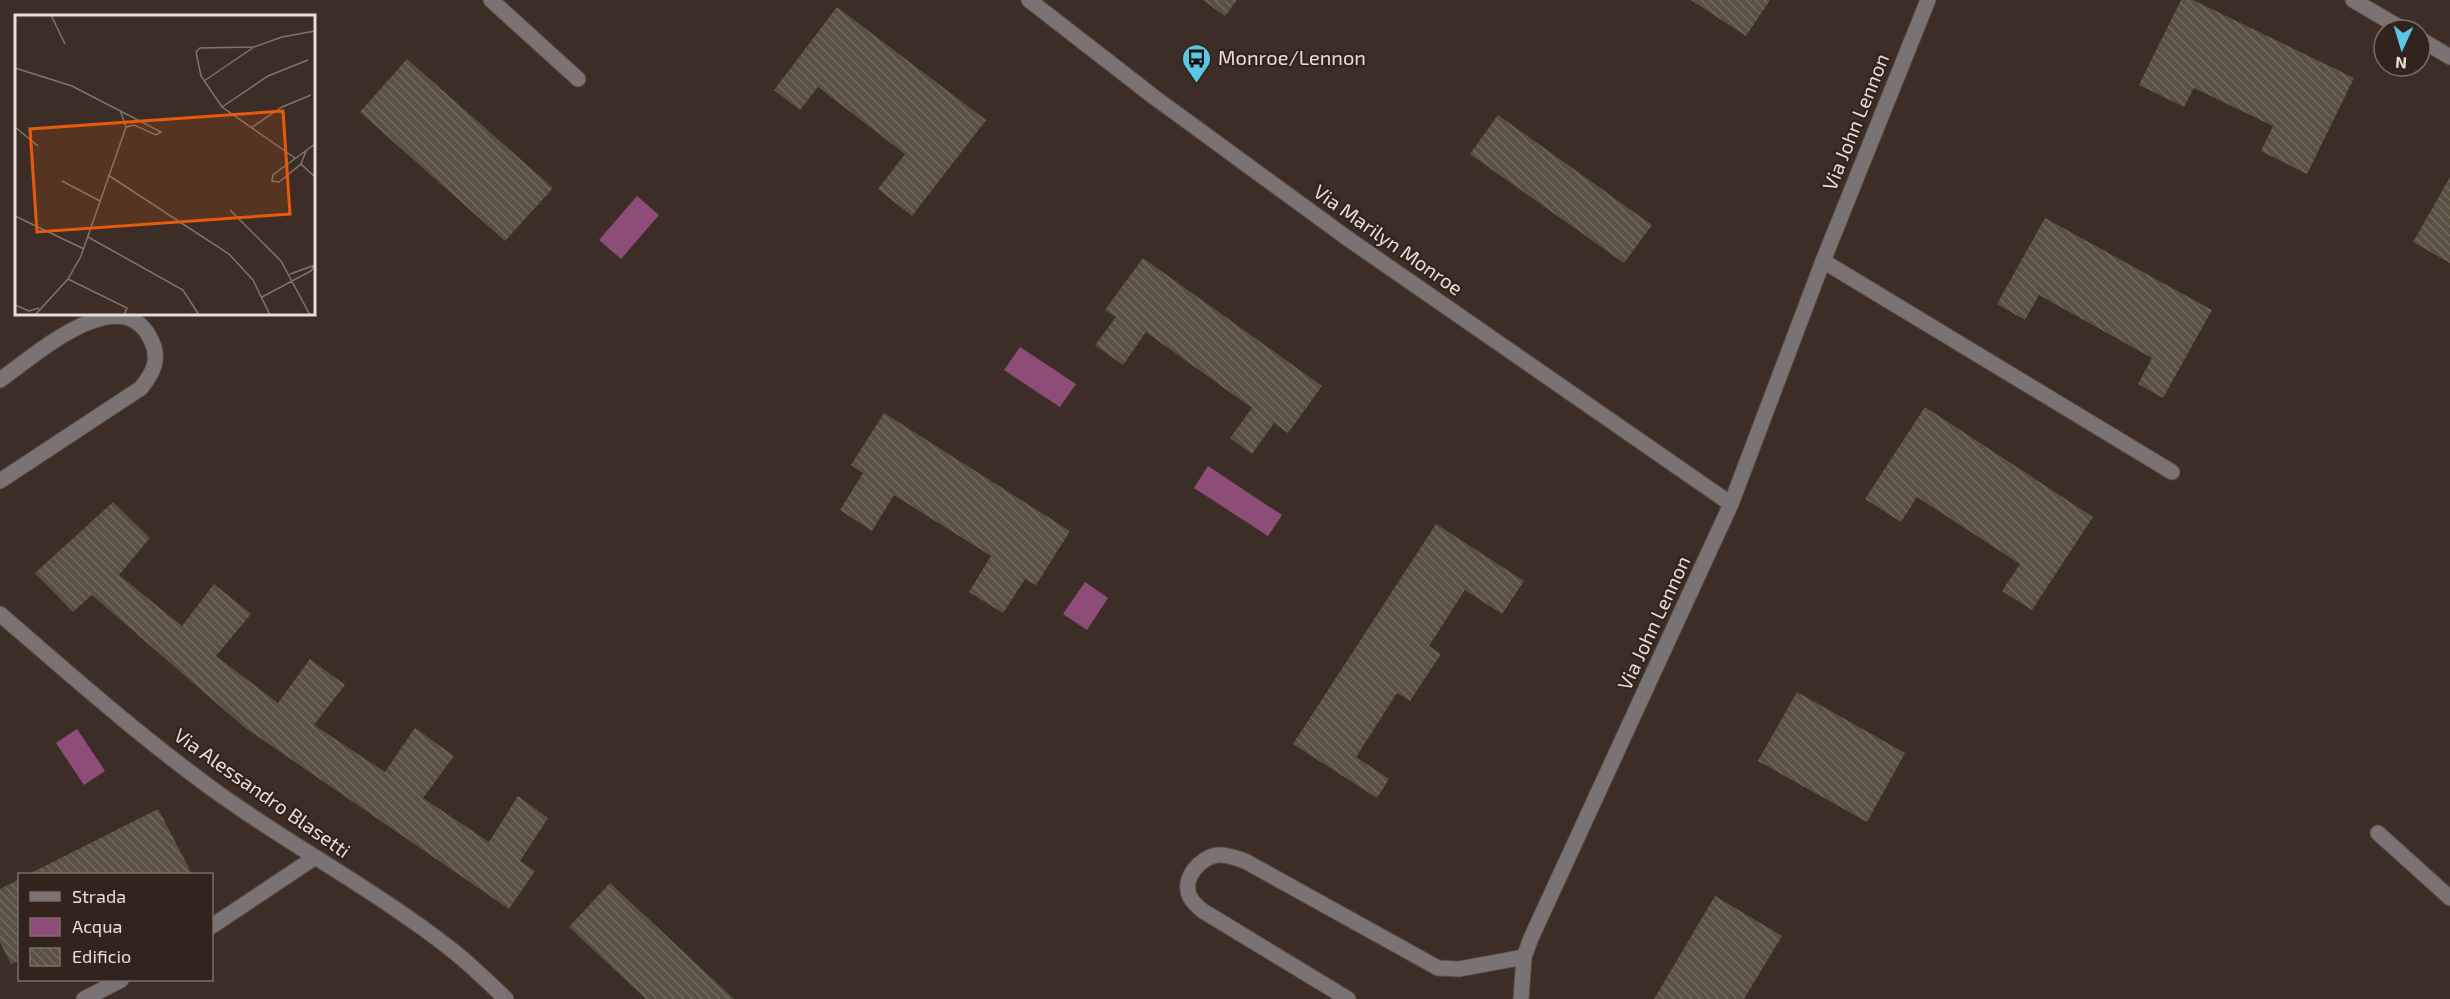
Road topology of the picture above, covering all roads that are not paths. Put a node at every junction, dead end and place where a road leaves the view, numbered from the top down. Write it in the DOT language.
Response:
graph roads {
  1 [pos="491,0"];
  2 [pos="1029,0"];
  3 [pos="1928,0"];
  4 [pos="2353,0"];
  5 [pos="2384,18"];
  6 [pos="2432,46"];
  7 [pos="2450,57"];
  8 [pos="578,79"];
  9 [pos="1823,261"];
  10 [pos="0,380"];
  11 [pos="2172,472"];
  12 [pos="0,481"];
  13 [pos="1731,504"];
  14 [pos="0,614"];
  15 [pos="2378,833"];
  16 [pos="314,858"];
  17 [pos="2450,898"];
  18 [pos="213,925"];
  19 [pos="1524,957"];
  20 [pos="119,981"];
  21 [pos="84,999"];
  22 [pos="506,999"];
  23 [pos="1348,999"];
  24 [pos="1521,999"];
  1 -- 8 [label="street"];
  2 -- 13 [label="street, Via Marilyn Monroe"];
  3 -- 9 [label="street, Via John Lennon"];
  4 -- 5 [label="street"];
  6 -- 7 [label="street"];
  9 -- 11 [label="street"];
  9 -- 13 [label="street, Via John Lennon"];
  10 -- 12 [label="street"];
  13 -- 19 [label="street, Via John Lennon"];
  14 -- 16 [label="street, Via Alessandro Blasetti"];
  15 -- 17 [label="street"];
  16 -- 18 [label="street"];
  16 -- 22 [label="street, Via Alessandro Blasetti"];
  19 -- 23 [label="street"];
  19 -- 24 [label="street, Via John Lennon"];
  20 -- 21 [label="street"];
}
